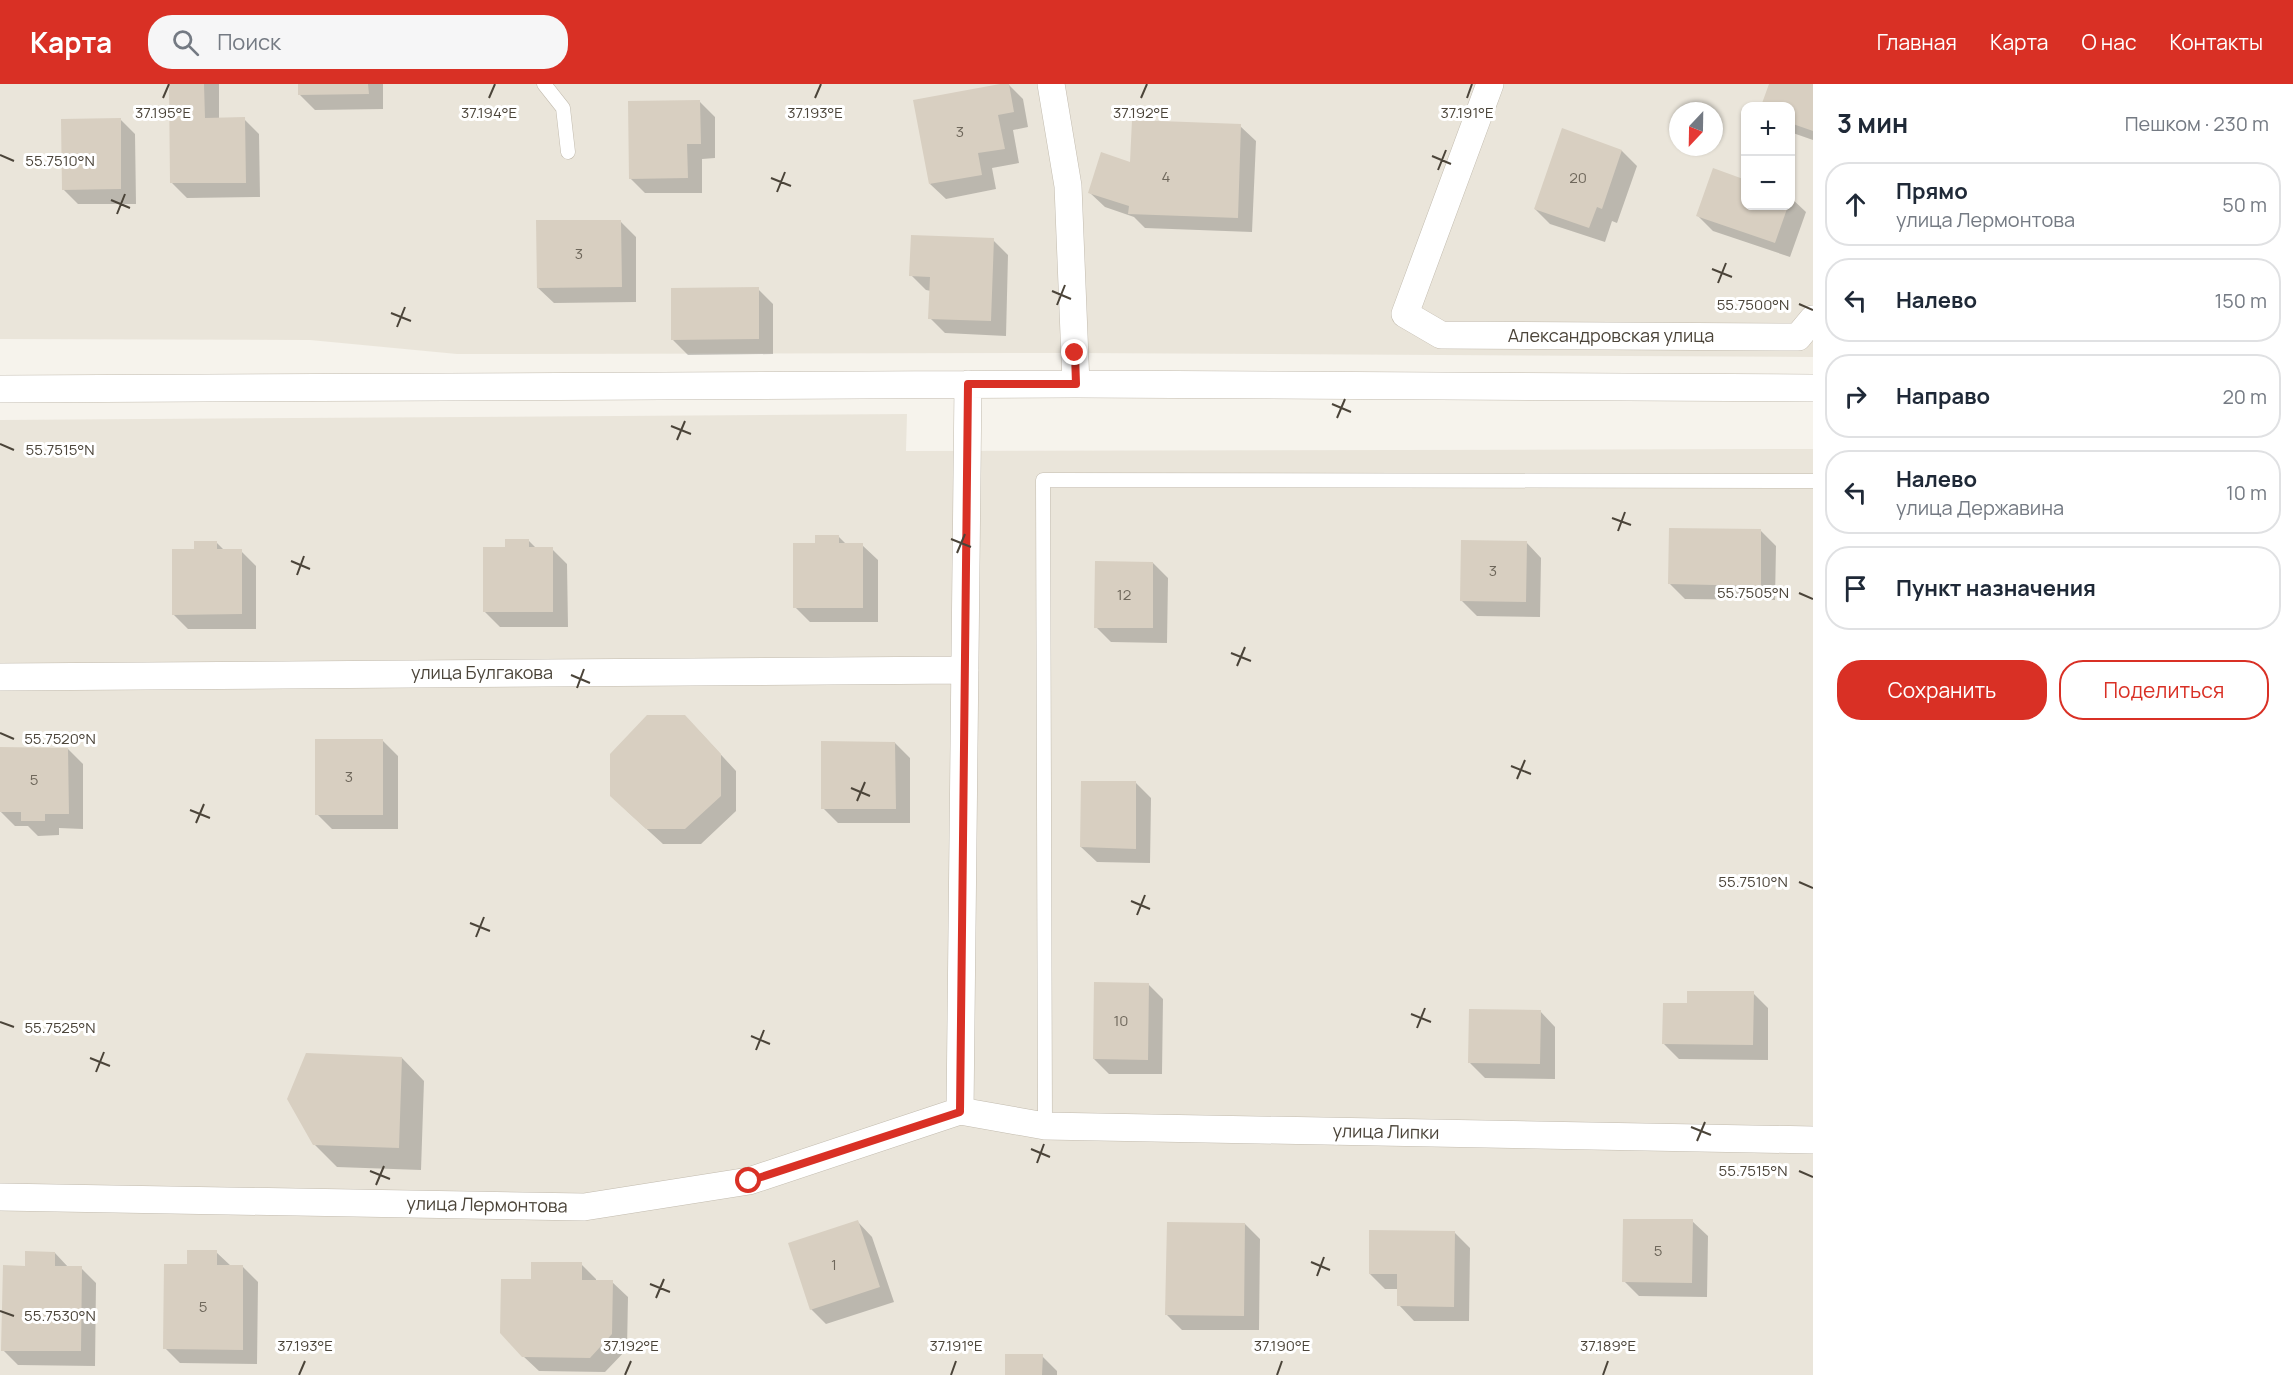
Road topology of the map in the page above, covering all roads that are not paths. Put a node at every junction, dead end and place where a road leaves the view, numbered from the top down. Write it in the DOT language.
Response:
graph roads {
  1 [pos="544,84"];
  2 [pos="1051,84"];
  3 [pos="1490,84"];
  4 [pos="568,152"];
  5 [pos="1813,319"];
  6 [pos="968,384"];
  7 [pos="1076,384"];
  8 [pos="1813,388"];
  9 [pos="0,389"];
  10 [pos="1813,481"];
  11 [pos="965,670"];
  12 [pos="0,676"];
  13 [pos="960,1112"];
  14 [pos="1046,1126"];
  15 [pos="1813,1140"];
  16 [pos="0,1197"];
  1 -- 4 [label="lane"];
  2 -- 7 [label="street"];
  3 -- 5 [label="street, Александровская улица"];
  6 -- 7 [label="street"];
  6 -- 9 [label="street"];
  6 -- 11 [label="street"];
  7 -- 8 [label="street"];
  10 -- 14 [label="lane"];
  11 -- 12 [label="street, улица Булгакова"];
  11 -- 13 [label="street"];
  13 -- 14 [label="street, улица Липки"];
  13 -- 16 [label="street, улица Лермонтова"];
  14 -- 15 [label="street, улица Липки"];
}
